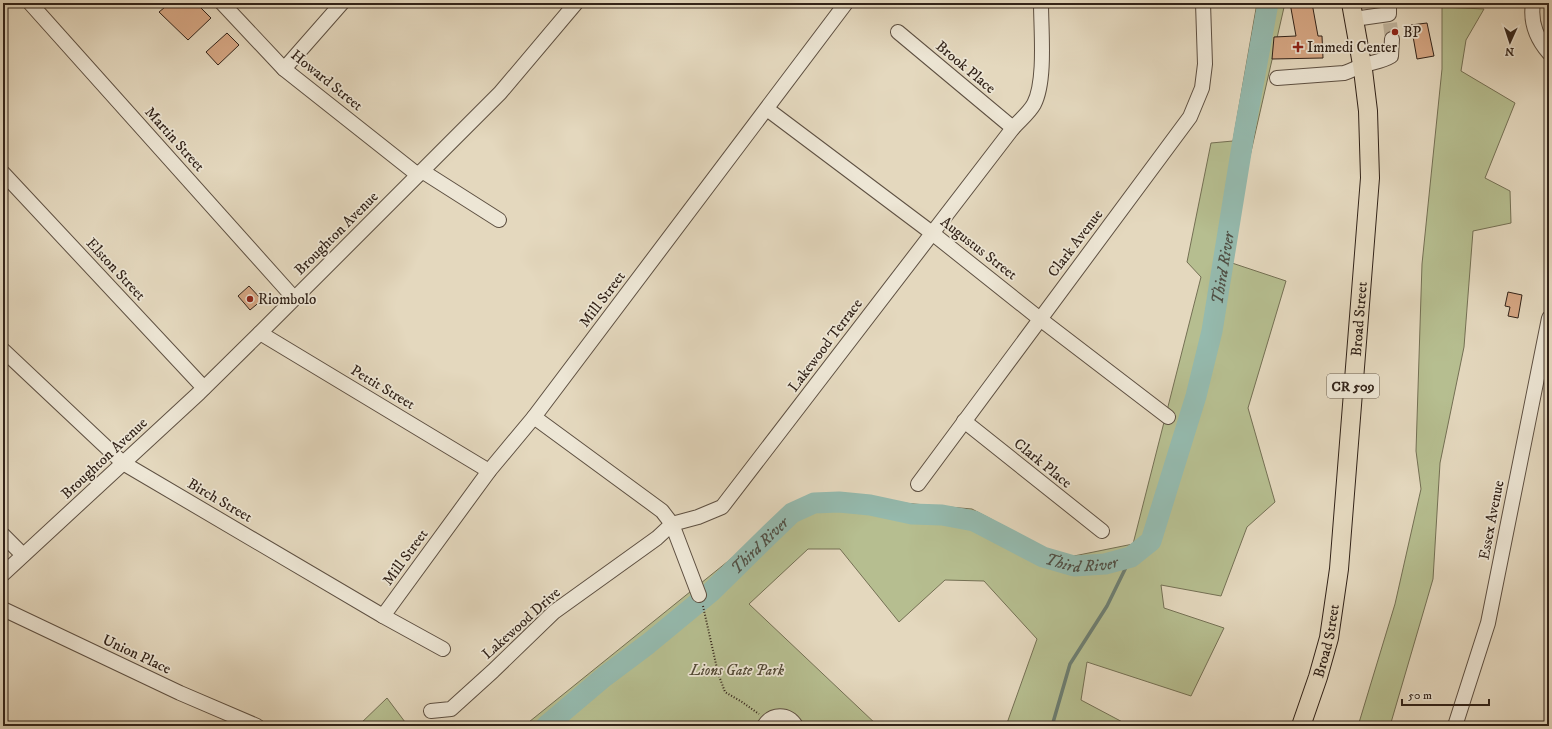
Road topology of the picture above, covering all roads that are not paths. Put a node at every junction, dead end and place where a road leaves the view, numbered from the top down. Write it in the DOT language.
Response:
graph roads {
  1 [pos="30,3"];
  2 [pos="222,3"];
  3 [pos="342,3"];
  4 [pos="576,3"];
  5 [pos="846,3"];
  6 [pos="1041,3"];
  7 [pos="1203,3"];
  8 [pos="1533,3"];
  9 [pos="1352,11"];
  10 [pos="1390,13"];
  11 [pos="898,32"];
  12 [pos="1392,38"];
  13 [pos="1549,53"];
  14 [pos="1362,66"];
  15 [pos="284,69"];
  16 [pos="1277,78"];
  17 [pos="767,109"];
  18 [pos="1013,128"];
  19 [pos="3,173"];
  20 [pos="420,173"];
  21 [pos="499,220"];
  22 [pos="932,233"];
  23 [pos="294,298"];
  24 [pos="1549,318"];
  25 [pos="1040,319"];
  26 [pos="260,332"];
  27 [pos="3,350"];
  28 [pos="204,388"];
  29 [pos="534,417"];
  30 [pos="1168,417"];
  31 [pos="964,421"];
  32 [pos="123,463"];
  33 [pos="489,471"];
  34 [pos="918,484"];
  35 [pos="672,524"];
  36 [pos="1102,531"];
  37 [pos="3,535"];
  38 [pos="24,555"];
  39 [pos="3,574"];
  40 [pos="701,601"];
  41 [pos="3,610"];
  42 [pos="383,616"];
  43 [pos="443,649"];
  44 [pos="430,711"];
  45 [pos="766,723"];
  46 [pos="257,726"];
  47 [pos="796,726"];
  48 [pos="1301,726"];
  49 [pos="1455,726"];
  1 -- 23 [label="street, Martin Street"];
  2 -- 15 [label="street, Howard Street"];
  3 -- 15 [label="street"];
  4 -- 20 [label="street, Broughton Avenue"];
  5 -- 17 [label="street, Mill Street"];
  6 -- 18 [label="street, Lakewood Terrace"];
  7 -- 25 [label="street, Clark Avenue"];
  8 -- 13 [label="street"];
  9 -- 10 [label="street"];
  9 -- 14 [label="main road, Broad Street / CR 509"];
  11 -- 18 [label="street, Brook Place"];
  12 -- 14 [label="street"];
  14 -- 16 [label="street"];
  14 -- 48 [label="main road, Broad Street / CR 509"];
  15 -- 20 [label="street, Howard Street"];
  17 -- 22 [label="street, Augustus Street"];
  17 -- 29 [label="street, Mill Street"];
  18 -- 22 [label="street, Lakewood Terrace"];
  19 -- 28 [label="street, Elston Street"];
  20 -- 21 [label="street, Howard Street"];
  20 -- 23 [label="street, Broughton Avenue"];
  22 -- 25 [label="street, Augustus Street"];
  22 -- 35 [label="street, Lakewood Terrace"];
  23 -- 26 [label="street, Broughton Avenue"];
  24 -- 49 [label="street, Essex Avenue"];
  25 -- 30 [label="street, Augustus Street"];
  25 -- 31 [label="street, Clark Avenue"];
  26 -- 28 [label="street, Broughton Avenue"];
  26 -- 33 [label="street, Pettit Street"];
  27 -- 32 [label="street, Birch Street"];
  28 -- 32 [label="street, Broughton Avenue"];
  29 -- 33 [label="street, Mill Street"];
  29 -- 35 [label="street"];
  31 -- 34 [label="street, Clark Avenue"];
  31 -- 36 [label="street, Clark Place"];
  32 -- 38 [label="street, Broughton Avenue"];
  32 -- 42 [label="street, Birch Street"];
  33 -- 42 [label="street, Mill Street"];
  35 -- 40 [label="street"];
  35 -- 44 [label="street, Lakewood Drive"];
  37 -- 38 [label="street"];
  38 -- 39 [label="street, Broughton Avenue"];
  41 -- 46 [label="street, Union Place"];
  42 -- 43 [label="street, Birch Street"];
  45 -- 47 [label="street"];
}
